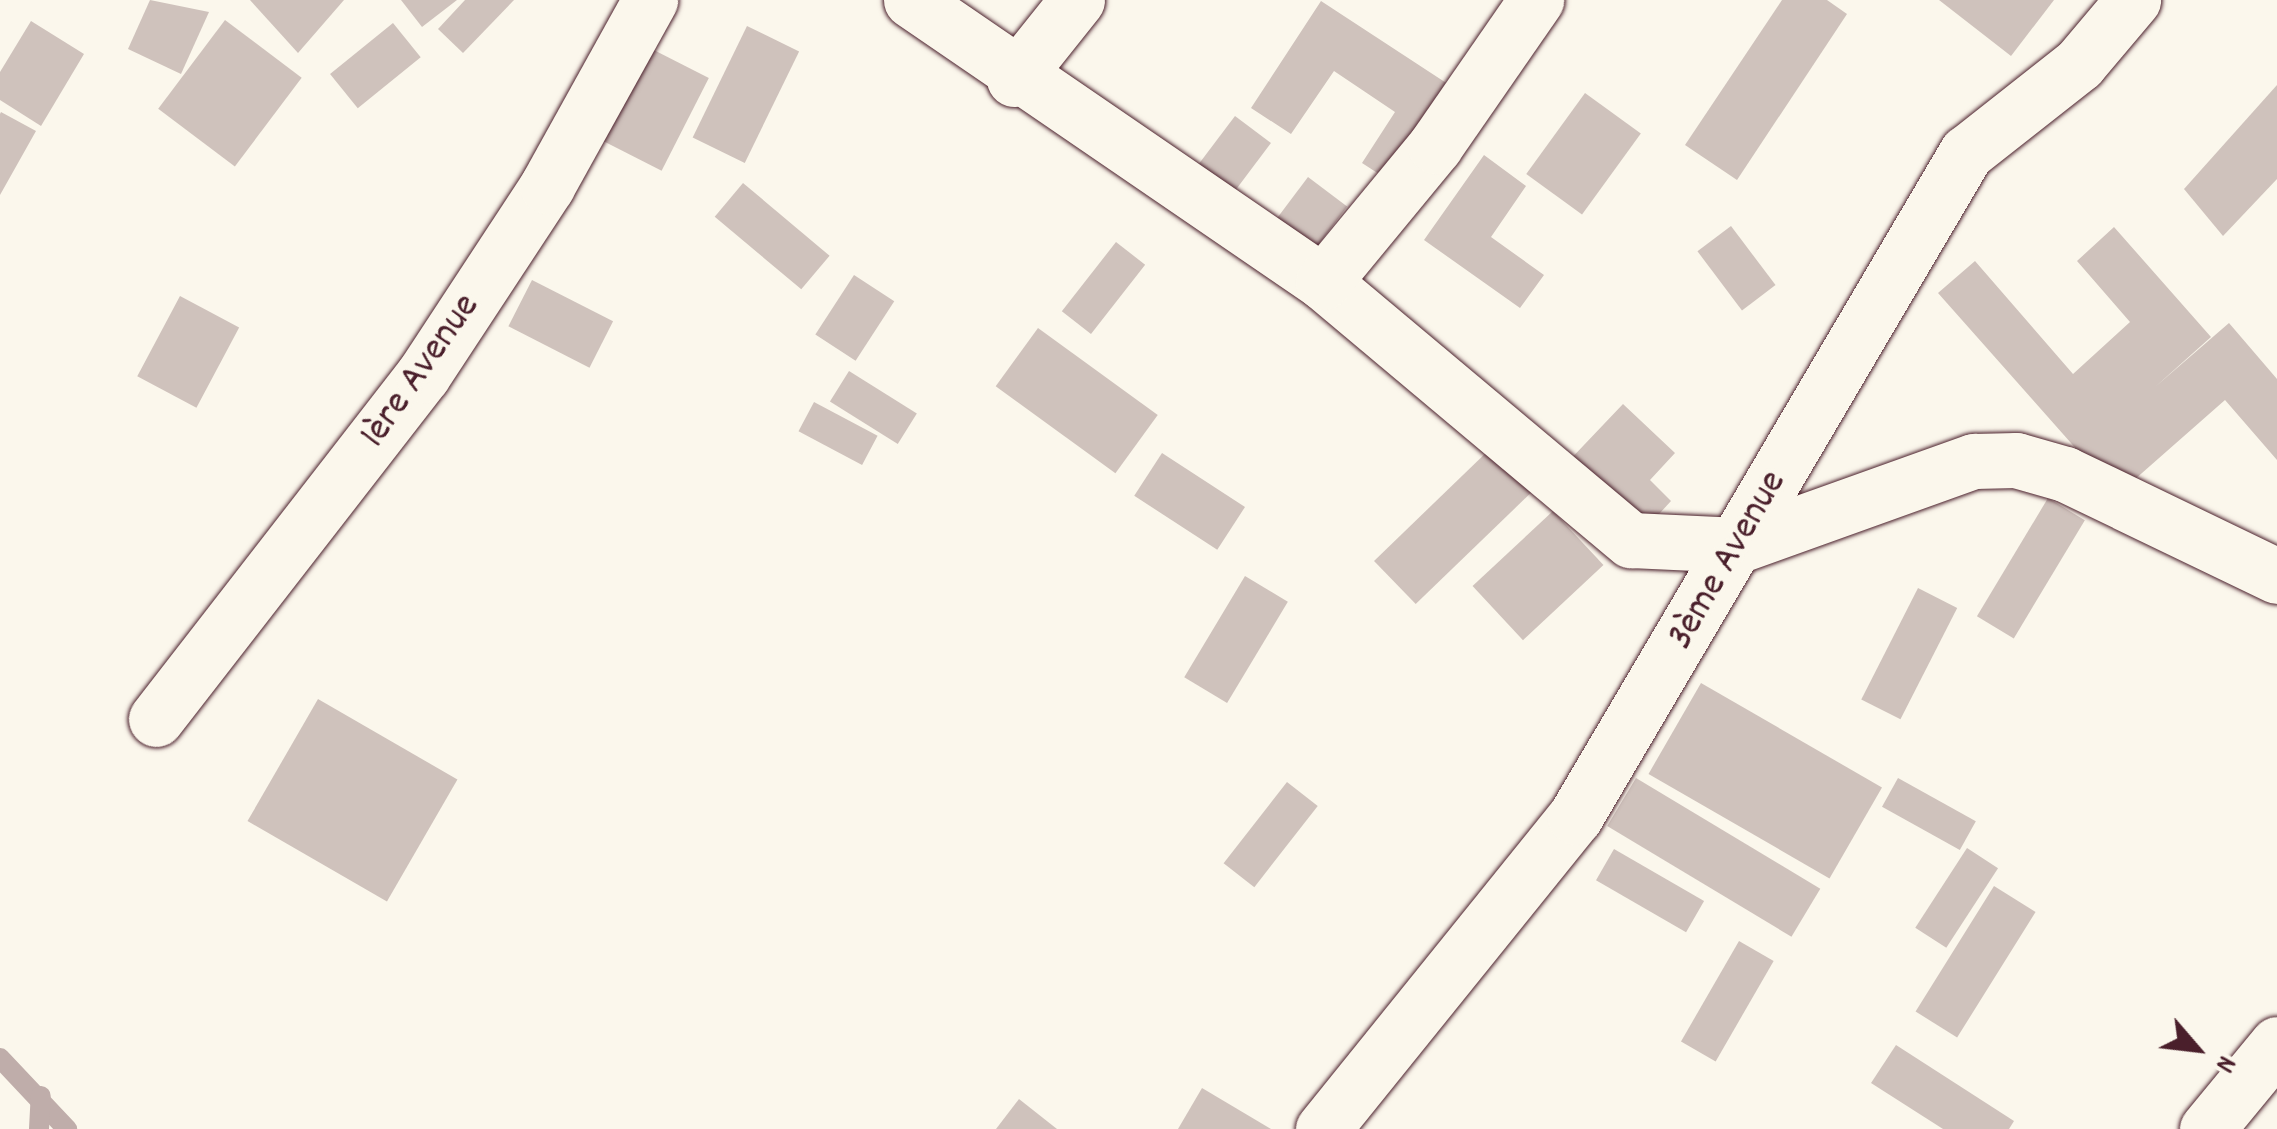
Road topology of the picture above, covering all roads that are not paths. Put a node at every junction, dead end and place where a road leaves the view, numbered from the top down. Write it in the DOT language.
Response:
graph roads {
  1 [pos="650,0"];
  2 [pos="911,0"];
  3 [pos="1077,0"];
  4 [pos="1536,0"];
  5 [pos="2133,0"];
  6 [pos="1014,79"];
  7 [pos="1323,282"];
  8 [pos="1740,545"];
  9 [pos="2277,576"];
  10 [pos="156,719"];
  11 [pos="2277,1044"];
  12 [pos="1323,1129"];
  13 [pos="2208,1129"];
  1 -- 10 [label="street, 1ère Avenue"];
  2 -- 6 [label="street"];
  3 -- 6 [label="street"];
  4 -- 7 [label="street"];
  5 -- 8 [label="street, 3ème Avenue"];
  6 -- 7 [label="street"];
  7 -- 8 [label="street"];
  8 -- 9 [label="street"];
  8 -- 12 [label="street, 3ème Avenue"];
  11 -- 13 [label="street"];
}
